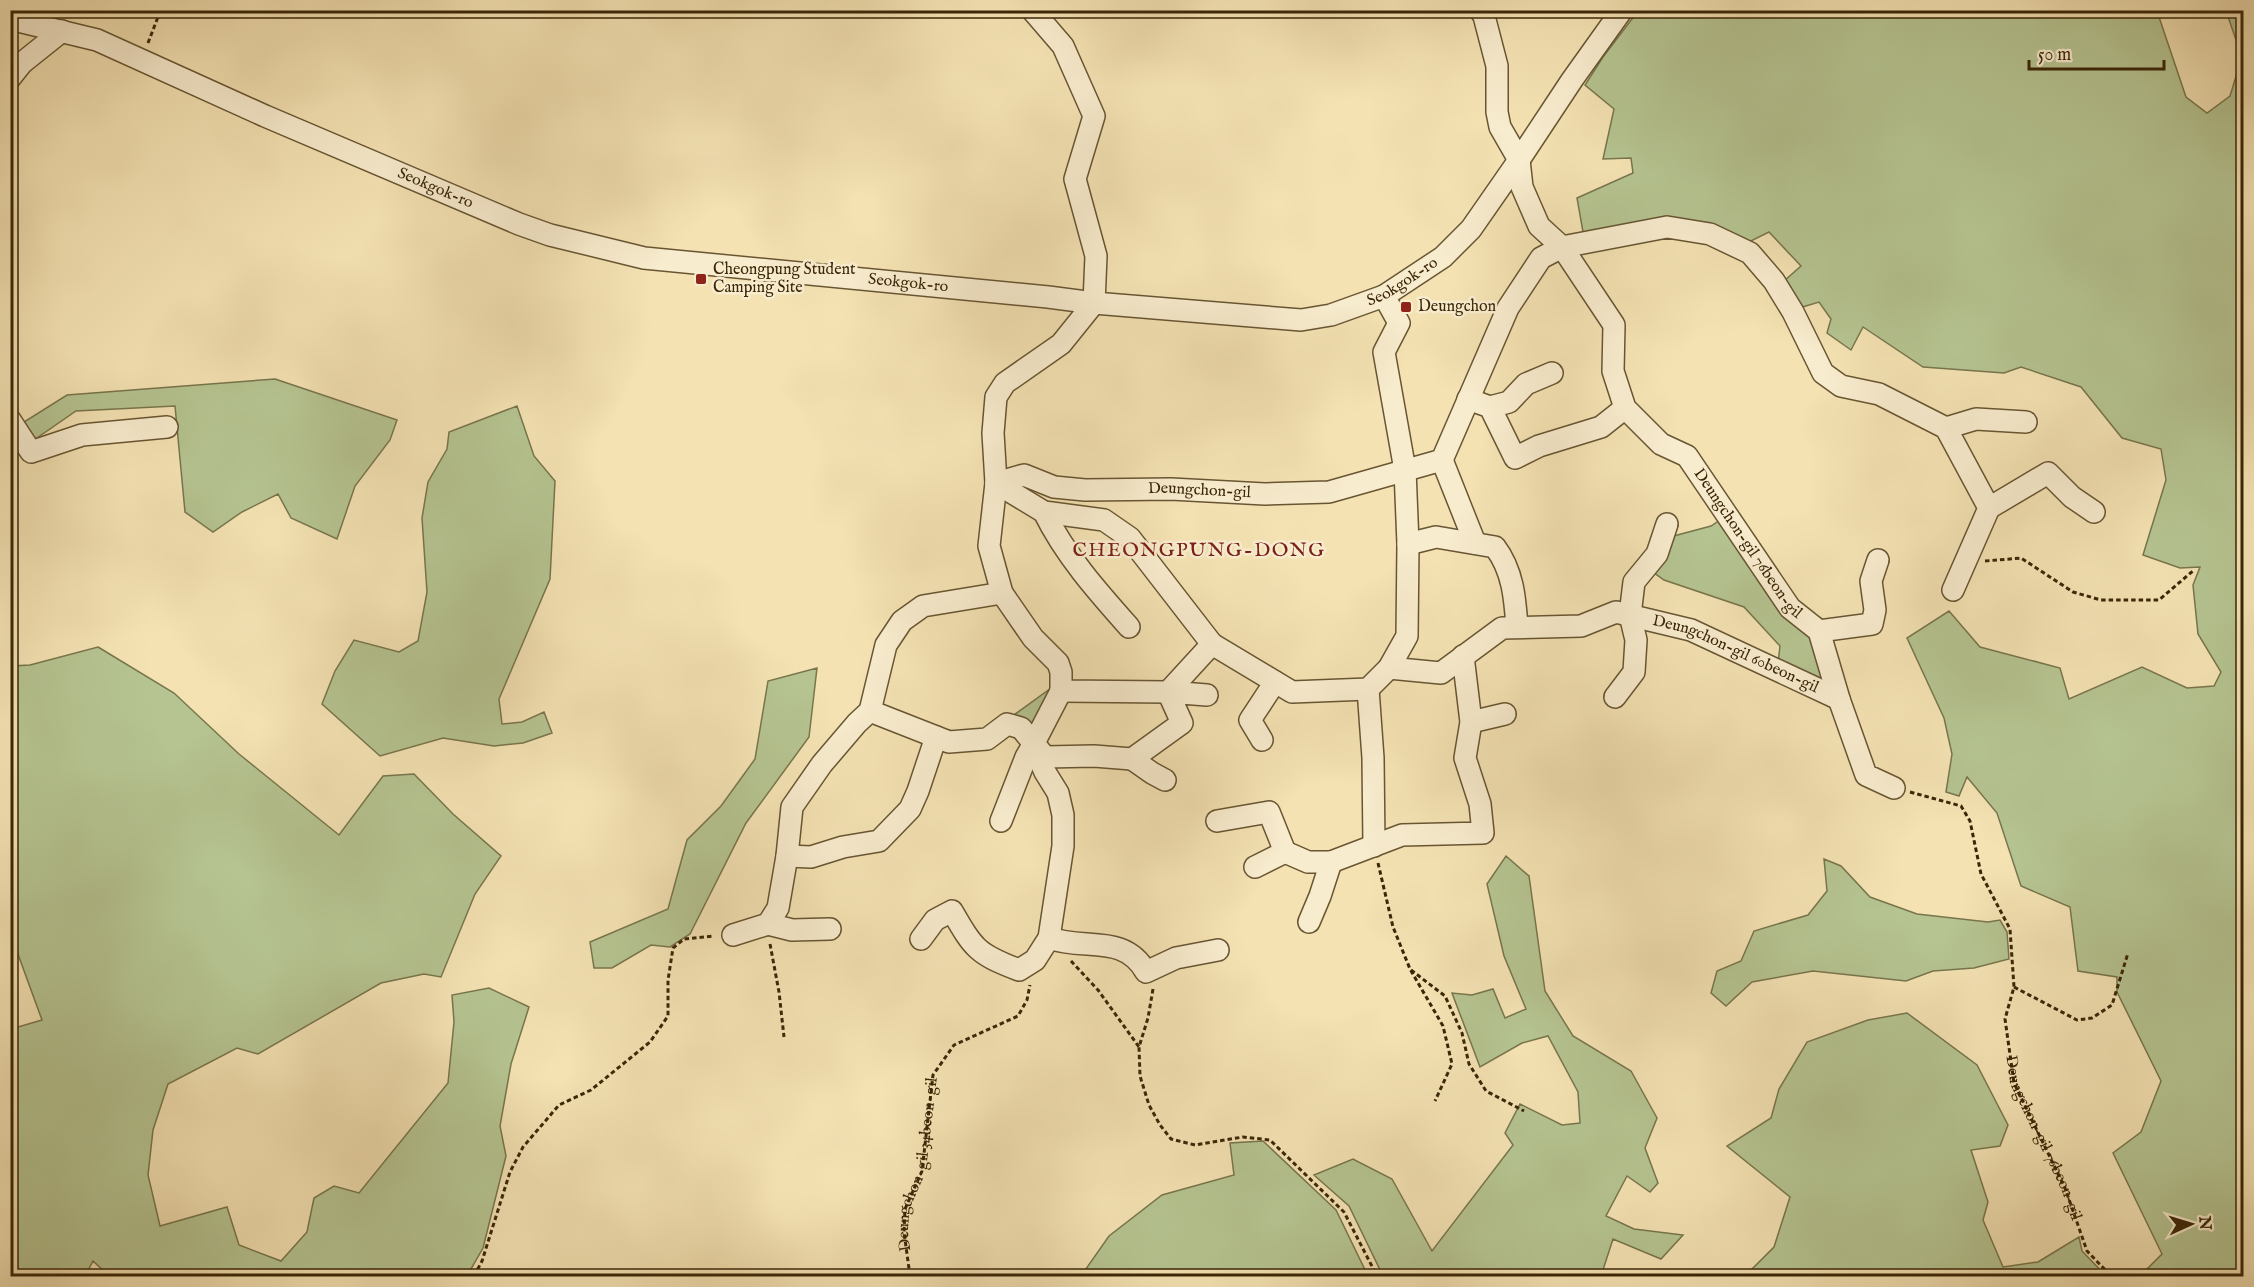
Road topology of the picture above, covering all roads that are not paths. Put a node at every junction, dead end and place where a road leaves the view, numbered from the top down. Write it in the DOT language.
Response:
graph roads {
  1 [pos="1032,10"];
  2 [pos="1480,10"];
  3 [pos="1622,10"];
  4 [pos="10,19"];
  5 [pos="62,31"];
  6 [pos="10,78"];
  7 [pos="1519,160"];
  8 [pos="1562,247"];
  9 [pos="1384,296"];
  10 [pos="1094,303"];
  11 [pos="1552,373"];
  12 [pos="1468,399"];
  13 [pos="1490,406"];
  14 [pos="1625,408"];
  15 [pos="10,420"];
  16 [pos="2026,422"];
  17 [pos="167,427"];
  18 [pos="1946,428"];
  19 [pos="1442,460"];
  20 [pos="1405,470"];
  21 [pos="996,483"];
  22 [pos="1989,508"];
  23 [pos="1044,512"];
  24 [pos="2094,512"];
  25 [pos="1667,524"];
  26 [pos="1475,543"];
  27 [pos="1408,544"];
  28 [pos="1878,560"];
  29 [pos="1953,590"];
  30 [pos="1002,593"];
  31 [pos="1629,615"];
  32 [pos="1129,627"];
  33 [pos="1517,627"];
  34 [pos="1819,631"];
  35 [pos="1212,645"];
  36 [pos="1463,656"];
  37 [pos="1389,668"];
  38 [pos="1275,682"];
  39 [pos="1368,689"];
  40 [pos="1060,691"];
  41 [pos="1168,692"];
  42 [pos="1207,695"];
  43 [pos="1615,697"];
  44 [pos="1839,699"];
  45 [pos="870,711"];
  46 [pos="1504,714"];
  47 [pos="1471,722"];
  48 [pos="936,736"];
  49 [pos="1262,740"];
  50 [pos="1033,745"];
  51 [pos="1132,759"];
  52 [pos="1166,780"];
  53 [pos="1894,788"];
  54 [pos="1001,821"];
  55 [pos="1217,821"];
  56 [pos="1374,846"];
  57 [pos="1285,852"];
  58 [pos="787,856"];
  59 [pos="1331,862"];
  60 [pos="1255,867"];
  61 [pos="1309,922"];
  62 [pos="768,924"];
  63 [pos="830,928"];
  64 [pos="733,935"];
  65 [pos="1049,938"];
  66 [pos="921,939"];
  67 [pos="1218,950"];
  1 -- 10 [label="street"];
  2 -- 7 [label="street"];
  3 -- 7 [label="street, Seokgok-ro"];
  4 -- 5 [label="street, Seokgok-ro"];
  5 -- 6 [label="street"];
  5 -- 10 [label="street, Seokgok-ro"];
  7 -- 8 [label="street"];
  7 -- 9 [label="street, Seokgok-ro"];
  8 -- 12 [label="street"];
  8 -- 14 [label="street, Deungchon-gil 76beon-gil"];
  8 -- 18 [label="street"];
  9 -- 10 [label="street, Seokgok-ro"];
  9 -- 20 [label="street"];
  10 -- 21 [label="street"];
  11 -- 13 [label="street"];
  12 -- 13 [label="street"];
  12 -- 19 [label="street"];
  13 -- 14 [label="street"];
  14 -- 34 [label="street, Deungchon-gil 76beon-gil"];
  15 -- 17 [label="street"];
  16 -- 18 [label="street"];
  18 -- 22 [label="street"];
  19 -- 20 [label="street"];
  19 -- 26 [label="street"];
  20 -- 21 [label="street, Deungchon-gil"];
  20 -- 27 [label="street"];
  21 -- 23 [label="street"];
  21 -- 30 [label="street"];
  22 -- 24 [label="street"];
  22 -- 29 [label="street"];
  23 -- 32 [label="street"];
  23 -- 35 [label="street"];
  25 -- 31 [label="street, Deungchon-gil 60beon-gil"];
  26 -- 27 [label="street"];
  26 -- 33 [label="street"];
  27 -- 37 [label="street"];
  28 -- 34 [label="street, Deungchon-gil 76beon-gil"];
  30 -- 40 [label="street"];
  30 -- 45 [label="street"];
  31 -- 33 [label="street, Deungchon-gil 60beon-gil"];
  31 -- 43 [label="street, Deungchon-gil 60beon-gil"];
  31 -- 44 [label="street, Deungchon-gil 60beon-gil"];
  33 -- 36 [label="street, Deungchon-gil 60beon-gil"];
  34 -- 44 [label="street, Deungchon-gil 76beon-gil"];
  35 -- 38 [label="street"];
  35 -- 41 [label="street"];
  36 -- 37 [label="street, Deungchon-gil 60beon-gil"];
  36 -- 47 [label="street"];
  37 -- 39 [label="street"];
  38 -- 39 [label="street"];
  38 -- 49 [label="street"];
  39 -- 56 [label="street"];
  40 -- 41 [label="street"];
  40 -- 50 [label="street"];
  41 -- 42 [label="street"];
  41 -- 51 [label="street"];
  44 -- 53 [label="street, Deungchon-gil 76beon-gil"];
  45 -- 48 [label="street"];
  45 -- 58 [label="street"];
  46 -- 47 [label="street"];
  47 -- 56 [label="street"];
  48 -- 50 [label="street"];
  48 -- 58 [label="street"];
  50 -- 51 [label="street"];
  50 -- 54 [label="street"];
  50 -- 65 [label="street"];
  51 -- 52 [label="street"];
  55 -- 57 [label="street"];
  56 -- 59 [label="street"];
  57 -- 59 [label="street"];
  57 -- 60 [label="street"];
  58 -- 62 [label="street"];
  59 -- 61 [label="street"];
  62 -- 63 [label="street"];
  62 -- 64 [label="street"];
  65 -- 66 [label="street"];
  65 -- 67 [label="street"];
}
